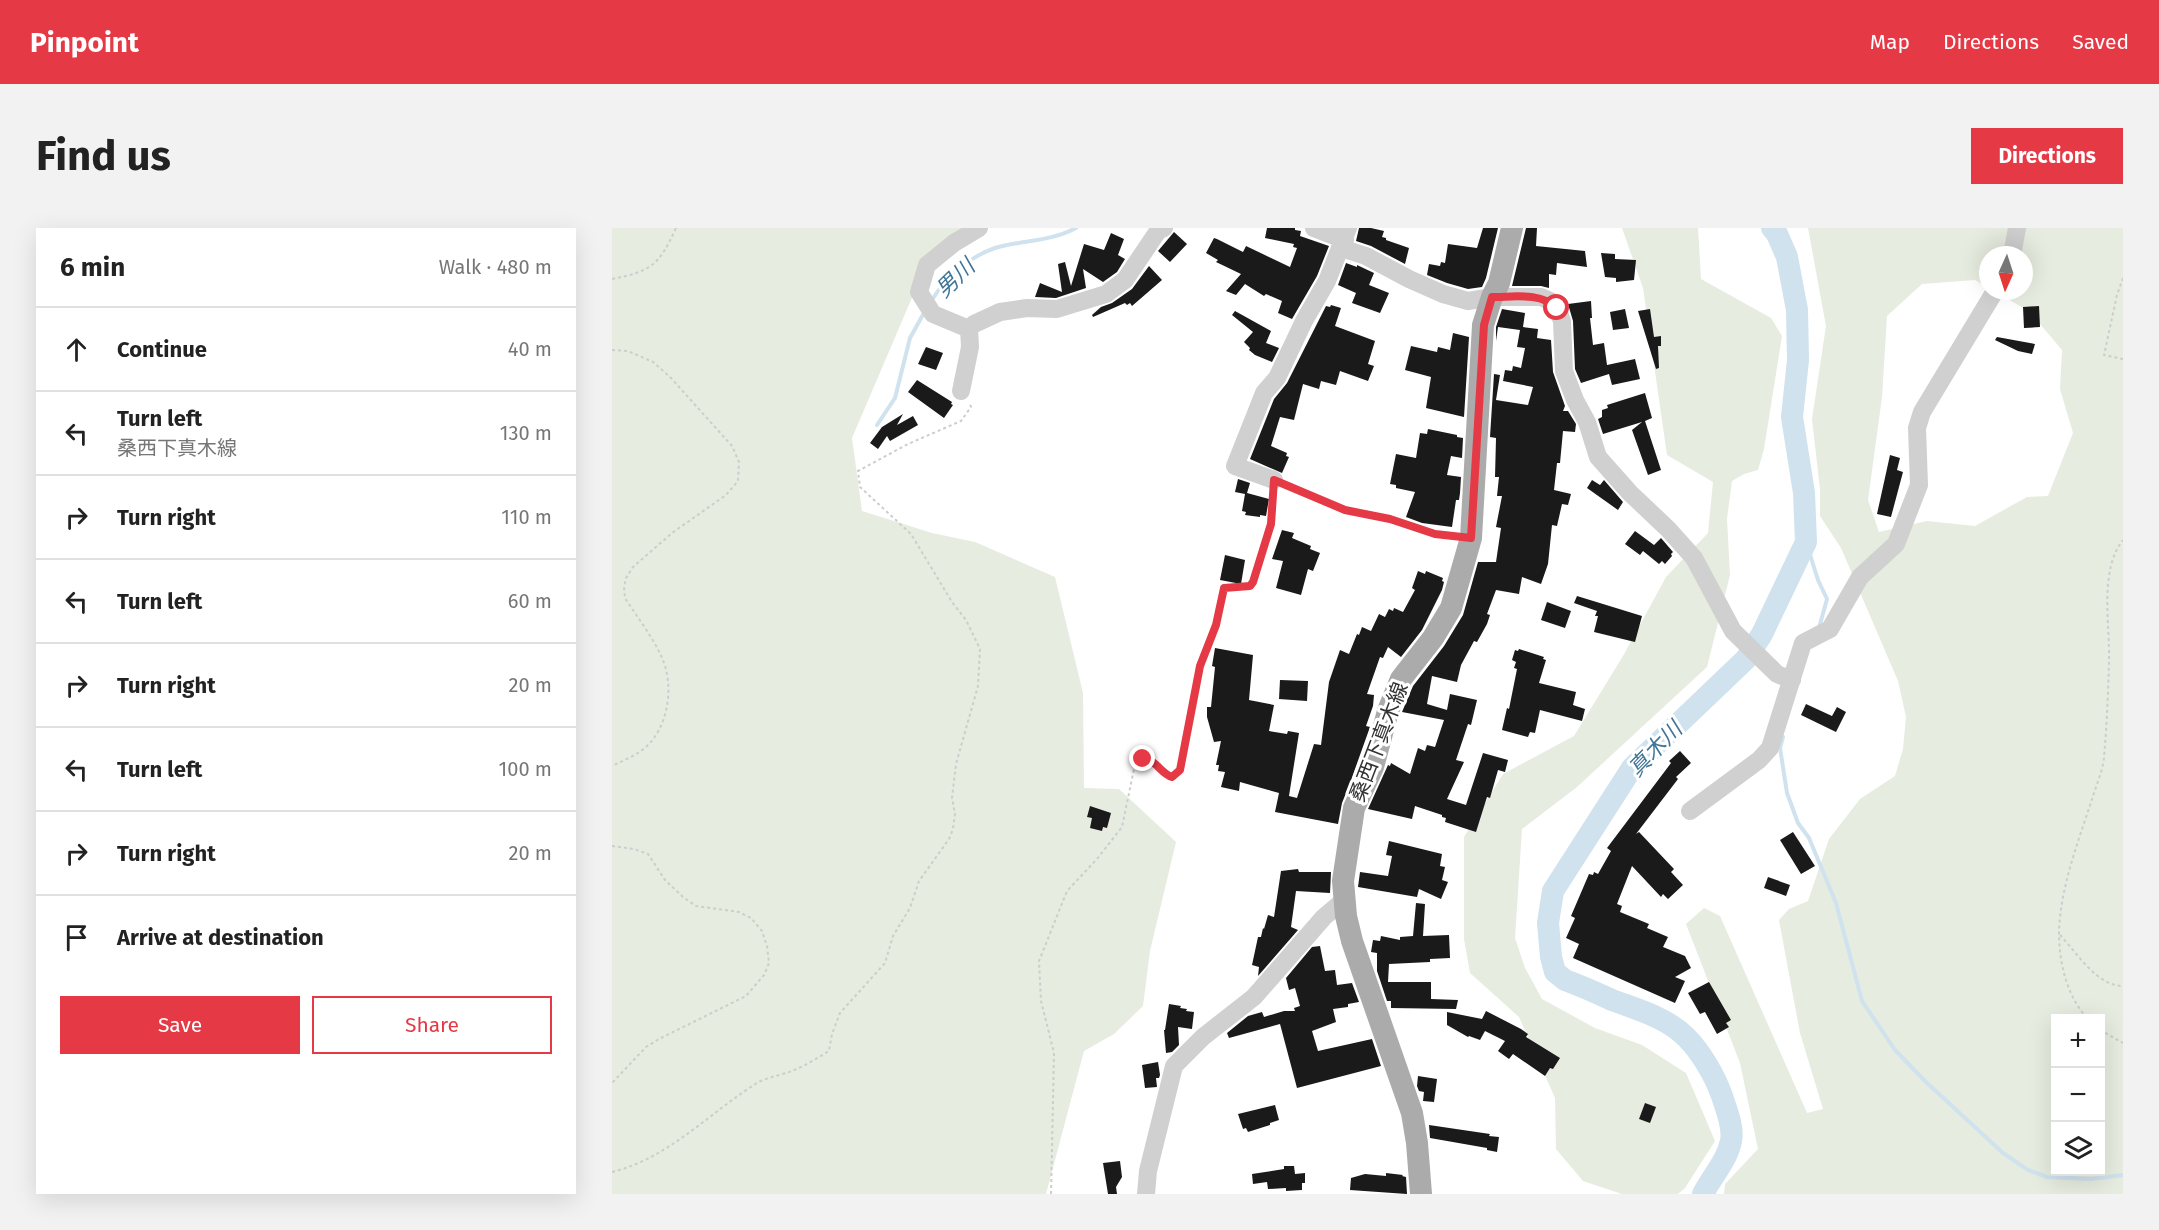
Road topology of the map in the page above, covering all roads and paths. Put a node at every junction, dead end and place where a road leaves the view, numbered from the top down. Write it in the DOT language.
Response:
graph roads {
  1 [pos="676,228"];
  2 [pos="979,228"];
  3 [pos="1164,228"];
  4 [pos="1314,228"];
  5 [pos="1512,228"];
  6 [pos="2017,228"];
  7 [pos="1345,239"];
  8 [pos="2014,246"];
  9 [pos="2123,278"];
  10 [pos="612,279"];
  11 [pos="1492,297"];
  12 [pos="1990,300"];
  13 [pos="969,329"];
  14 [pos="612,350"];
  15 [pos="2123,359"];
  16 [pos="961,391"];
  17 [pos="1274,480"];
  18 [pos="1471,538"];
  19 [pos="2123,540"];
  20 [pos="1785,677"];
  21 [pos="612,766"];
  22 [pos="1690,811"];
  23 [pos="612,846"];
  24 [pos="1344,900"];
  25 [pos="2059,933"];
  26 [pos="2123,986"];
  27 [pos="2083,1014"];
  28 [pos="2105,1033"];
  29 [pos="2123,1042"];
  30 [pos="612,1083"];
  31 [pos="612,1172"];
  32 [pos="1051,1194"];
  33 [pos="1146,1194"];
  34 [pos="1421,1194"];
  1 -- 10 [label="path"];
  2 -- 13 [label="street"];
  3 -- 13 [label="street"];
  4 -- 7 [label="street"];
  5 -- 11 [label="main road, 桑西下真木線"];
  6 -- 8 [label="street"];
  7 -- 11 [label="street"];
  7 -- 17 [label="street"];
  9 -- 15 [label="path"];
  11 -- 18 [label="main road, 桑西下真木線"];
  11 -- 20 [label="street"];
  12 -- 20 [label="street"];
  13 -- 16 [label="street"];
  14 -- 21 [label="path"];
  16 -- 31 [label="path"];
  17 -- 18 [label="path"];
  17 -- 32 [label="path"];
  18 -- 24 [label="main road, 桑西下真木線"];
  19 -- 25 [label="path"];
  20 -- 22 [label="street"];
  23 -- 30 [label="path"];
  24 -- 33 [label="street"];
  24 -- 34 [label="main road, 桑西下真木線"];
  25 -- 26 [label="path"];
  25 -- 27 [label="path"];
  28 -- 29 [label="path"];
}
